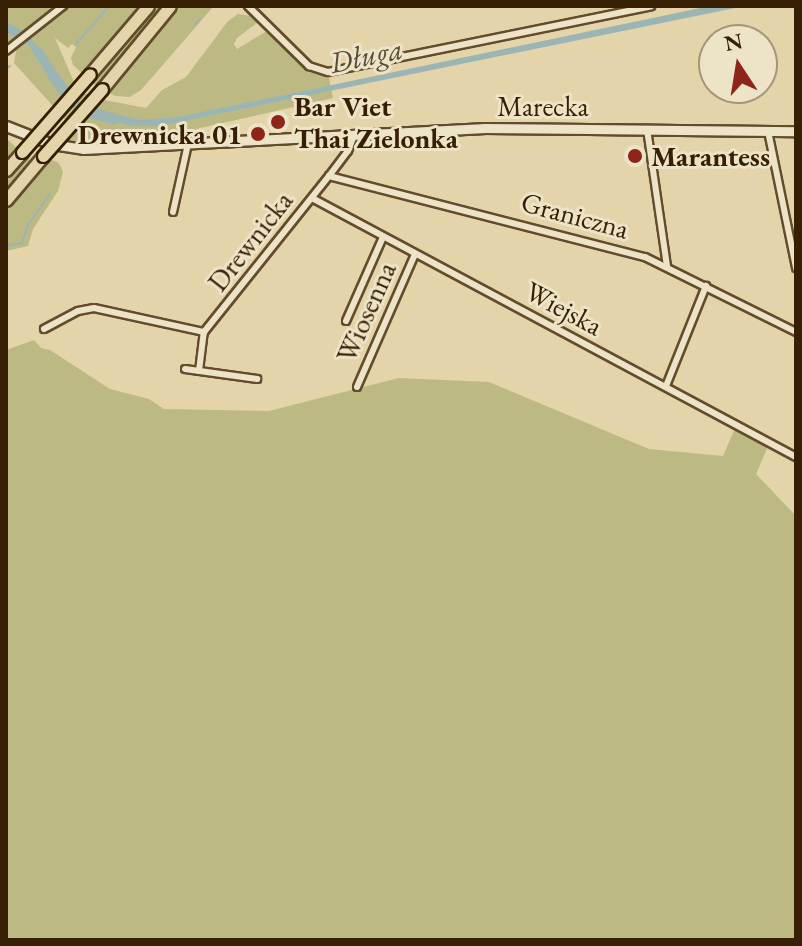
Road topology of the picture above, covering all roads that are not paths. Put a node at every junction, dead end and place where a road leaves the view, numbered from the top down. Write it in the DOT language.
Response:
graph roads {
  1 [pos="63,6"];
  2 [pos="148,6"];
  3 [pos="170,6"];
  4 [pos="248,6"];
  5 [pos="650,6"];
  6 [pos="9,48"];
  7 [pos="6,126"];
  8 [pos="647,129"];
  9 [pos="768,131"];
  10 [pos="796,131"];
  11 [pos="354,135"];
  12 [pos="188,144"];
  13 [pos="6,170"];
  14 [pos="329,176"];
  15 [pos="312,198"];
  16 [pos="6,200"];
  17 [pos="173,212"];
  18 [pos="383,237"];
  19 [pos="415,254"];
  20 [pos="667,266"];
  21 [pos="796,268"];
  22 [pos="706,286"];
  23 [pos="346,321"];
  24 [pos="44,329"];
  25 [pos="204,332"];
  26 [pos="796,332"];
  27 [pos="185,369"];
  28 [pos="199,371"];
  29 [pos="257,379"];
  30 [pos="666,386"];
  31 [pos="357,387"];
  32 [pos="796,457"];
  1 -- 6 [label="street"];
  2 -- 13 [label="highway, bridge"];
  3 -- 16 [label="highway, bridge"];
  4 -- 5 [label="street"];
  7 -- 12 [label="street, Marecka"];
  8 -- 9 [label="street, Marecka"];
  8 -- 11 [label="street, Marecka"];
  8 -- 20 [label="street"];
  9 -- 10 [label="street, Marecka"];
  9 -- 21 [label="street"];
  11 -- 12 [label="street, Marecka"];
  11 -- 14 [label="street, Drewnicka"];
  12 -- 17 [label="street"];
  14 -- 15 [label="street, Drewnicka"];
  14 -- 20 [label="street, Graniczna"];
  15 -- 18 [label="street, Wiejska"];
  15 -- 25 [label="street, Drewnicka"];
  18 -- 19 [label="street, Wiejska"];
  18 -- 23 [label="street"];
  19 -- 30 [label="street, Wiejska"];
  19 -- 31 [label="street, Wiosenna"];
  20 -- 22 [label="street, Graniczna"];
  22 -- 26 [label="street, Graniczna"];
  22 -- 30 [label="street"];
  24 -- 25 [label="street, Drewnicka"];
  25 -- 28 [label="street, Drewnicka"];
  27 -- 28 [label="street"];
  28 -- 29 [label="street"];
  30 -- 32 [label="street, Wiejska"];
}
